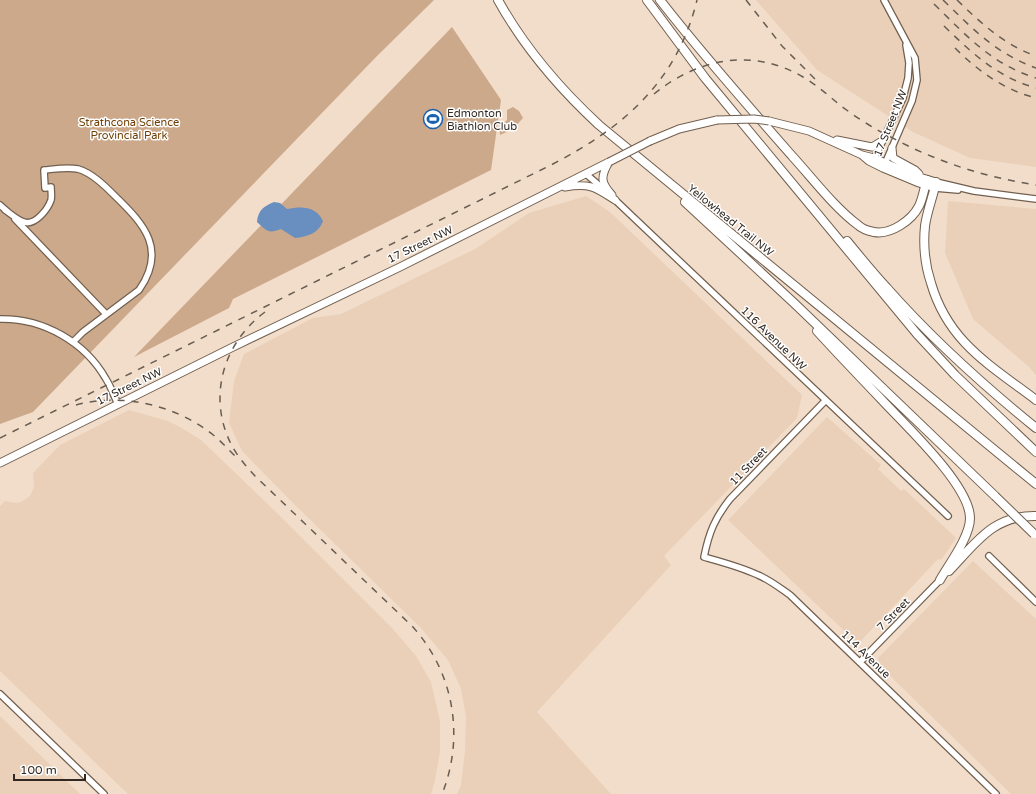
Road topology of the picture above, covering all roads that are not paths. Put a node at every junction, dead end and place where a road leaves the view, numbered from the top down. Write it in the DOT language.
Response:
graph roads {
  1 [pos="498,0"];
  2 [pos="647,0"];
  3 [pos="660,0"];
  4 [pos="884,0"];
  5 [pos="906,41"];
  6 [pos="826,138"];
  7 [pos="882,141"];
  8 [pos="892,148"];
  9 [pos="639,158"];
  10 [pos="873,160"];
  11 [pos="609,162"];
  12 [pos="884,166"];
  13 [pos="586,174"];
  14 [pos="925,181"];
  15 [pos="936,185"];
  16 [pos="560,188"];
  17 [pos="804,198"];
  18 [pos="1036,199"];
  19 [pos="615,200"];
  20 [pos="0,204"];
  21 [pos="5,210"];
  22 [pos="794,302"];
  23 [pos="106,314"];
  24 [pos="0,319"];
  25 [pos="73,342"];
  26 [pos="1036,400"];
  27 [pos="825,401"];
  28 [pos="118,404"];
  29 [pos="1036,428"];
  30 [pos="1036,452"];
  31 [pos="0,464"];
  32 [pos="1036,484"];
  33 [pos="948,516"];
  34 [pos="1036,516"];
  35 [pos="1035,535"];
  36 [pos="989,556"];
  37 [pos="704,557"];
  38 [pos="940,580"];
  39 [pos="1036,602"];
  40 [pos="860,662"];
  41 [pos="0,694"];
  42 [pos="104,794"];
  43 [pos="996,794"];
  1 -- 9 [label="highway, Yellowhead Trail NW"];
  2 -- 17 [label="highway"];
  3 -- 14 [label="highway"];
  4 -- 5 [label="street, 17 Street NW"];
  5 -- 7 [label="street, 17 Street NW"];
  5 -- 8 [label="street, 17 Street NW"];
  6 -- 7 [label="main road"];
  6 -- 10 [label="main road, 17 Street NW"];
  6 -- 11 [label="main road, 17 Street NW, bridge"];
  7 -- 10 [label="street, 17 Street NW"];
  8 -- 12 [label="street, 17 Street NW"];
  8 -- 14 [label="main road"];
  9 -- 22 [label="highway"];
  9 -- 32 [label="highway, Yellowhead Trail NW"];
  10 -- 12 [label="main road, 17 Street NW"];
  11 -- 13 [label="main road, 17 Street NW"];
  11 -- 19 [label="main road"];
  12 -- 14 [label="main road, 17 Street NW"];
  13 -- 16 [label="main road, 17 Street NW"];
  13 -- 19 [label="street, 116 Avenue NW"];
  14 -- 15 [label="main road"];
  15 -- 18 [label="street"];
  15 -- 26 [label="highway"];
  16 -- 19 [label="main road"];
  16 -- 28 [label="main road, 17 Street NW"];
  17 -- 29 [label="highway"];
  17 -- 30 [label="highway"];
  19 -- 27 [label="street, 116 Avenue NW"];
  20 -- 21 [label="street"];
  21 -- 23 [label="street"];
  21 -- 23 [label="street"];
  22 -- 35 [label="highway, bridge"];
  22 -- 38 [label="highway"];
  23 -- 25 [label="street"];
  24 -- 25 [label="street"];
  25 -- 28 [label="street"];
  27 -- 33 [label="street, 116 Avenue NW"];
  27 -- 37 [label="street, 11 Street"];
  28 -- 31 [label="main road, 17 Street NW"];
  34 -- 38 [label="highway"];
  36 -- 39 [label="street"];
  37 -- 40 [label="street, 114 Avenue"];
  38 -- 40 [label="street, 7 Street"];
  40 -- 43 [label="street, 114 Avenue"];
  41 -- 42 [label="street"];
}
